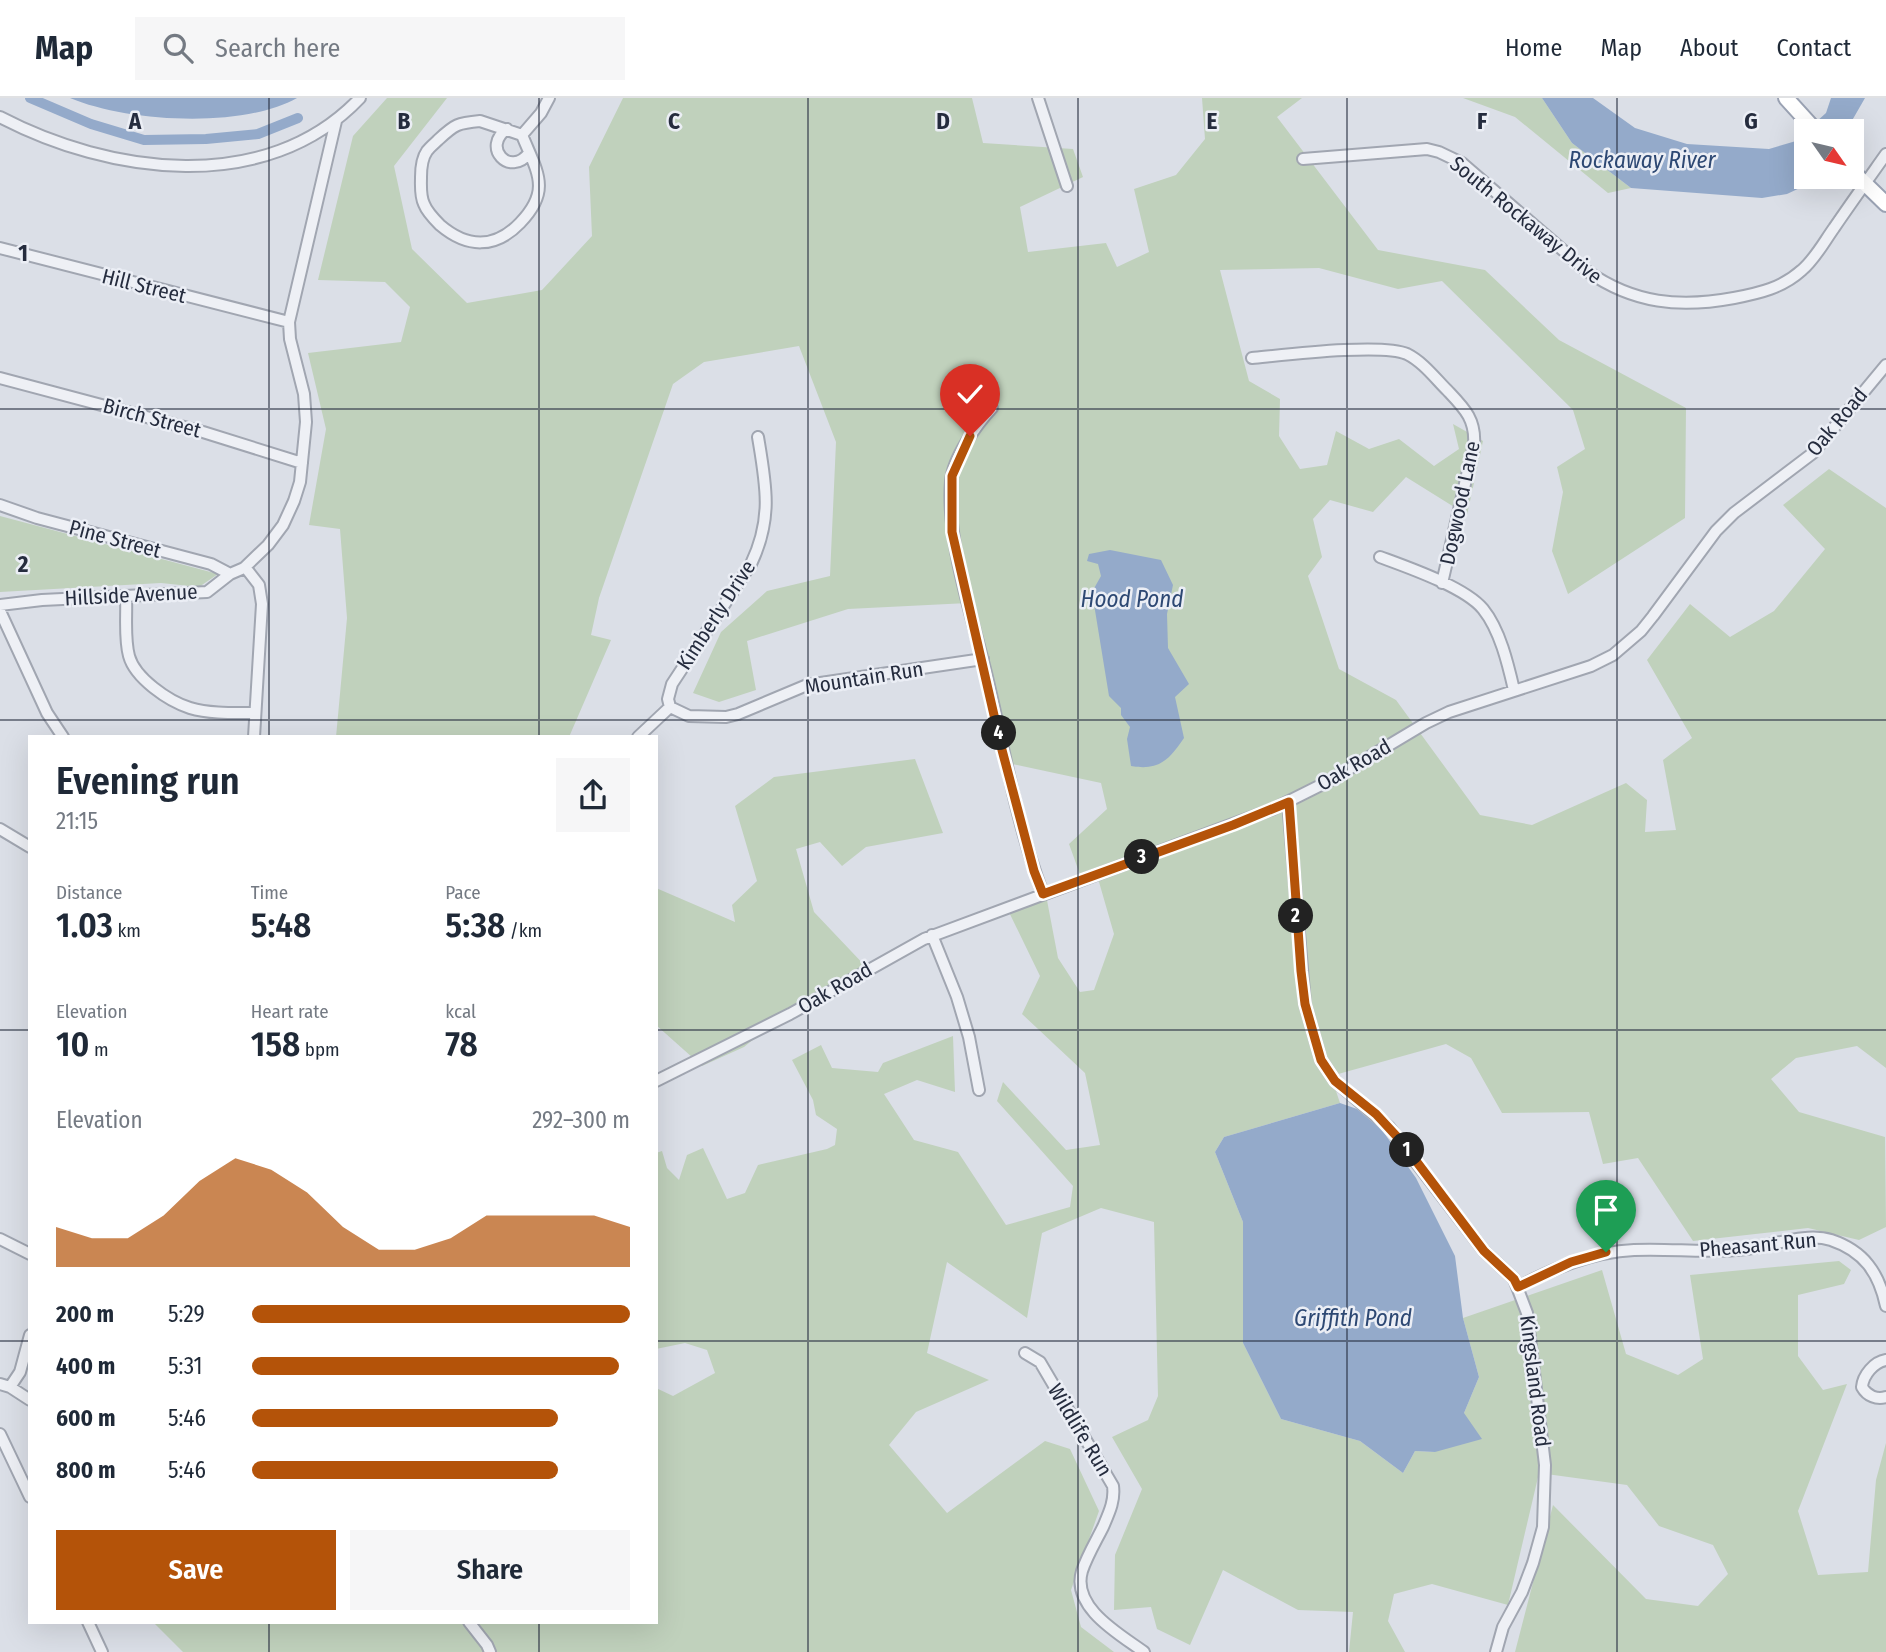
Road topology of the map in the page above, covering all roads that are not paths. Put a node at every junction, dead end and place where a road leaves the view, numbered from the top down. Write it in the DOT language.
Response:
graph roads {
  1 [pos="360,98"];
  2 [pos="549,98"];
  3 [pos="1038,98"];
  4 [pos="1786,98"];
  5 [pos="0,117"];
  6 [pos="1806,119"];
  7 [pos="336,121"];
  8 [pos="507,129"];
  9 [pos="522,135"];
  10 [pos="529,153"];
  11 [pos="1886,154"];
  12 [pos="1303,159"];
  13 [pos="1864,184"];
  14 [pos="1067,186"];
  15 [pos="1861,189"];
  16 [pos="1886,204"];
  17 [pos="0,248"];
  18 [pos="289,322"];
  19 [pos="1252,358"];
  20 [pos="1886,365"];
  21 [pos="0,378"];
  22 [pos="992,408"];
  23 [pos="758,437"];
  24 [pos="302,463"];
  25 [pos="0,505"];
  26 [pos="1380,557"];
  27 [pos="245,567"];
  28 [pos="230,574"];
  29 [pos="1442,583"];
  30 [pos="126,596"];
  31 [pos="0,605"];
  32 [pos="0,611"];
  33 [pos="983,659"];
  34 [pos="1514,690"];
  35 [pos="670,707"];
  36 [pos="255,713"];
  37 [pos="62,735"];
  38 [pos="254,735"];
  39 [pos="640,735"];
  40 [pos="1289,802"];
  41 [pos="0,829"];
  42 [pos="28,847"];
  43 [pos="1043,894"];
  44 [pos="932,936"];
  45 [pos="658,1080"];
  46 [pos="979,1090"];
  47 [pos="0,1239"];
  48 [pos="28,1253"];
  49 [pos="1518,1287"];
  50 [pos="1886,1306"];
  51 [pos="28,1342"];
  52 [pos="1025,1353"];
  53 [pos="1886,1360"];
  54 [pos="5,1386"];
  55 [pos="1886,1396"];
  56 [pos="28,1399"];
  57 [pos="0,1434"];
  58 [pos="28,1493"];
  59 [pos="89,1624"];
  60 [pos="471,1624"];
  61 [pos="102,1652"];
  62 [pos="490,1652"];
  63 [pos="1144,1652"];
  64 [pos="1496,1652"];
  1 -- 7 [label="street"];
  2 -- 9 [label="street"];
  3 -- 14 [label="street"];
  4 -- 6 [label="main road"];
  5 -- 7 [label="street"];
  7 -- 18 [label="street, Hillside Avenue"];
  8 -- 9 [label="street"];
  8 -- 10 [label="street"];
  8 -- 10 [label="street"];
  9 -- 10 [label="street"];
  11 -- 13 [label="street, South Rockaway Drive"];
  12 -- 15 [label="street, South Rockaway Drive"];
  13 -- 16 [label="main road"];
  17 -- 18 [label="street, Hill Street"];
  18 -- 24 [label="street, Hillside Avenue"];
  19 -- 29 [label="street, Dogwood Lane"];
  20 -- 34 [label="street, Oak Road"];
  21 -- 24 [label="street, Birch Street"];
  22 -- 33 [label="street"];
  23 -- 35 [label="street, Kimberly Drive"];
  24 -- 27 [label="street, Hillside Avenue"];
  25 -- 28 [label="street, Pine Street"];
  26 -- 29 [label="street"];
  27 -- 28 [label="street, Hillside Avenue"];
  27 -- 36 [label="street"];
  28 -- 30 [label="street, Hillside Avenue"];
  29 -- 34 [label="street"];
  30 -- 31 [label="street, Hillside Avenue"];
  30 -- 36 [label="street"];
  32 -- 37 [label="street"];
  33 -- 35 [label="street, Mountain Run"];
  33 -- 43 [label="street"];
  34 -- 40 [label="street, Oak Road"];
  35 -- 39 [label="street"];
  36 -- 38 [label="street"];
  40 -- 43 [label="street, Oak Road"];
  40 -- 49 [label="street, Kingsland Road"];
  41 -- 42 [label="street"];
  43 -- 44 [label="street, Oak Road"];
  44 -- 45 [label="street, Oak Road"];
  44 -- 46 [label="street"];
  47 -- 48 [label="street"];
  49 -- 50 [label="street, Pheasant Run"];
  49 -- 64 [label="street, Kingsland Road"];
  51 -- 54 [label="street"];
  52 -- 63 [label="street, Wildlife Run"];
  53 -- 55 [label="street"];
  54 -- 56 [label="street"];
  57 -- 58 [label="street"];
  59 -- 61 [label="street"];
  60 -- 62 [label="street"];
}
